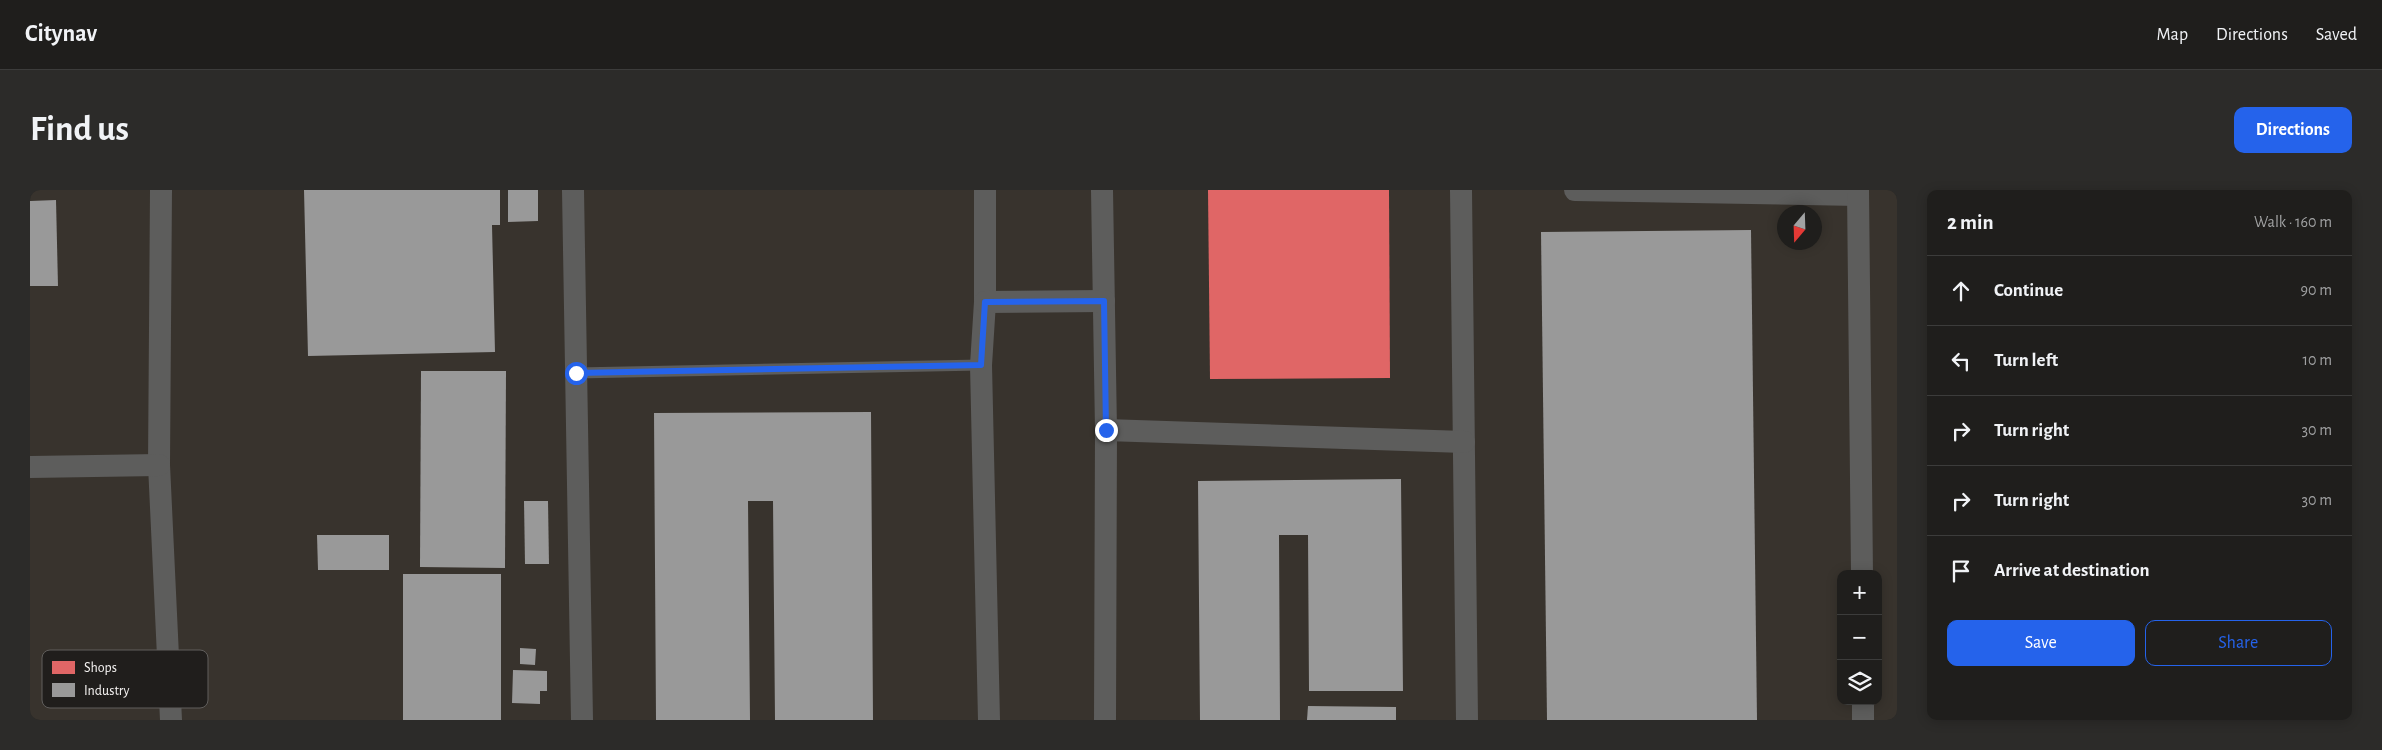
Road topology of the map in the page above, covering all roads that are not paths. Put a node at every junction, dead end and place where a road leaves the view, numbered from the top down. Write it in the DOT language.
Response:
graph roads {
  1 [pos="161,190"];
  2 [pos="573,190"];
  3 [pos="985,190"];
  4 [pos="1102,190"];
  5 [pos="1461,190"];
  6 [pos="1575,190"];
  7 [pos="1858,192"];
  8 [pos="1104,301"];
  9 [pos="985,302"];
  10 [pos="981,365"];
  11 [pos="576,373"];
  12 [pos="1106,430"];
  13 [pos="1464,442"];
  14 [pos="159,466"];
  15 [pos="30,467"];
  16 [pos="1862,570"];
  17 [pos="168,650"];
  18 [pos="1863,705"];
  19 [pos="582,720"];
  20 [pos="989,720"];
  21 [pos="1105,720"];
  22 [pos="1467,720"];
  23 [pos="1863,720"];
  1 -- 14 [label="street"];
  2 -- 11 [label="street"];
  3 -- 9 [label="street"];
  4 -- 8 [label="street"];
  5 -- 13 [label="street"];
  6 -- 7 [label="street"];
  7 -- 16 [label="street"];
  8 -- 9 [label="street"];
  8 -- 12 [label="street"];
  9 -- 10 [label="street"];
  10 -- 11 [label="lane"];
  10 -- 20 [label="street"];
  11 -- 19 [label="street"];
  12 -- 13 [label="street"];
  12 -- 21 [label="street"];
  13 -- 22 [label="street"];
  14 -- 15 [label="street"];
  14 -- 17 [label="street"];
  18 -- 23 [label="street"];
}
